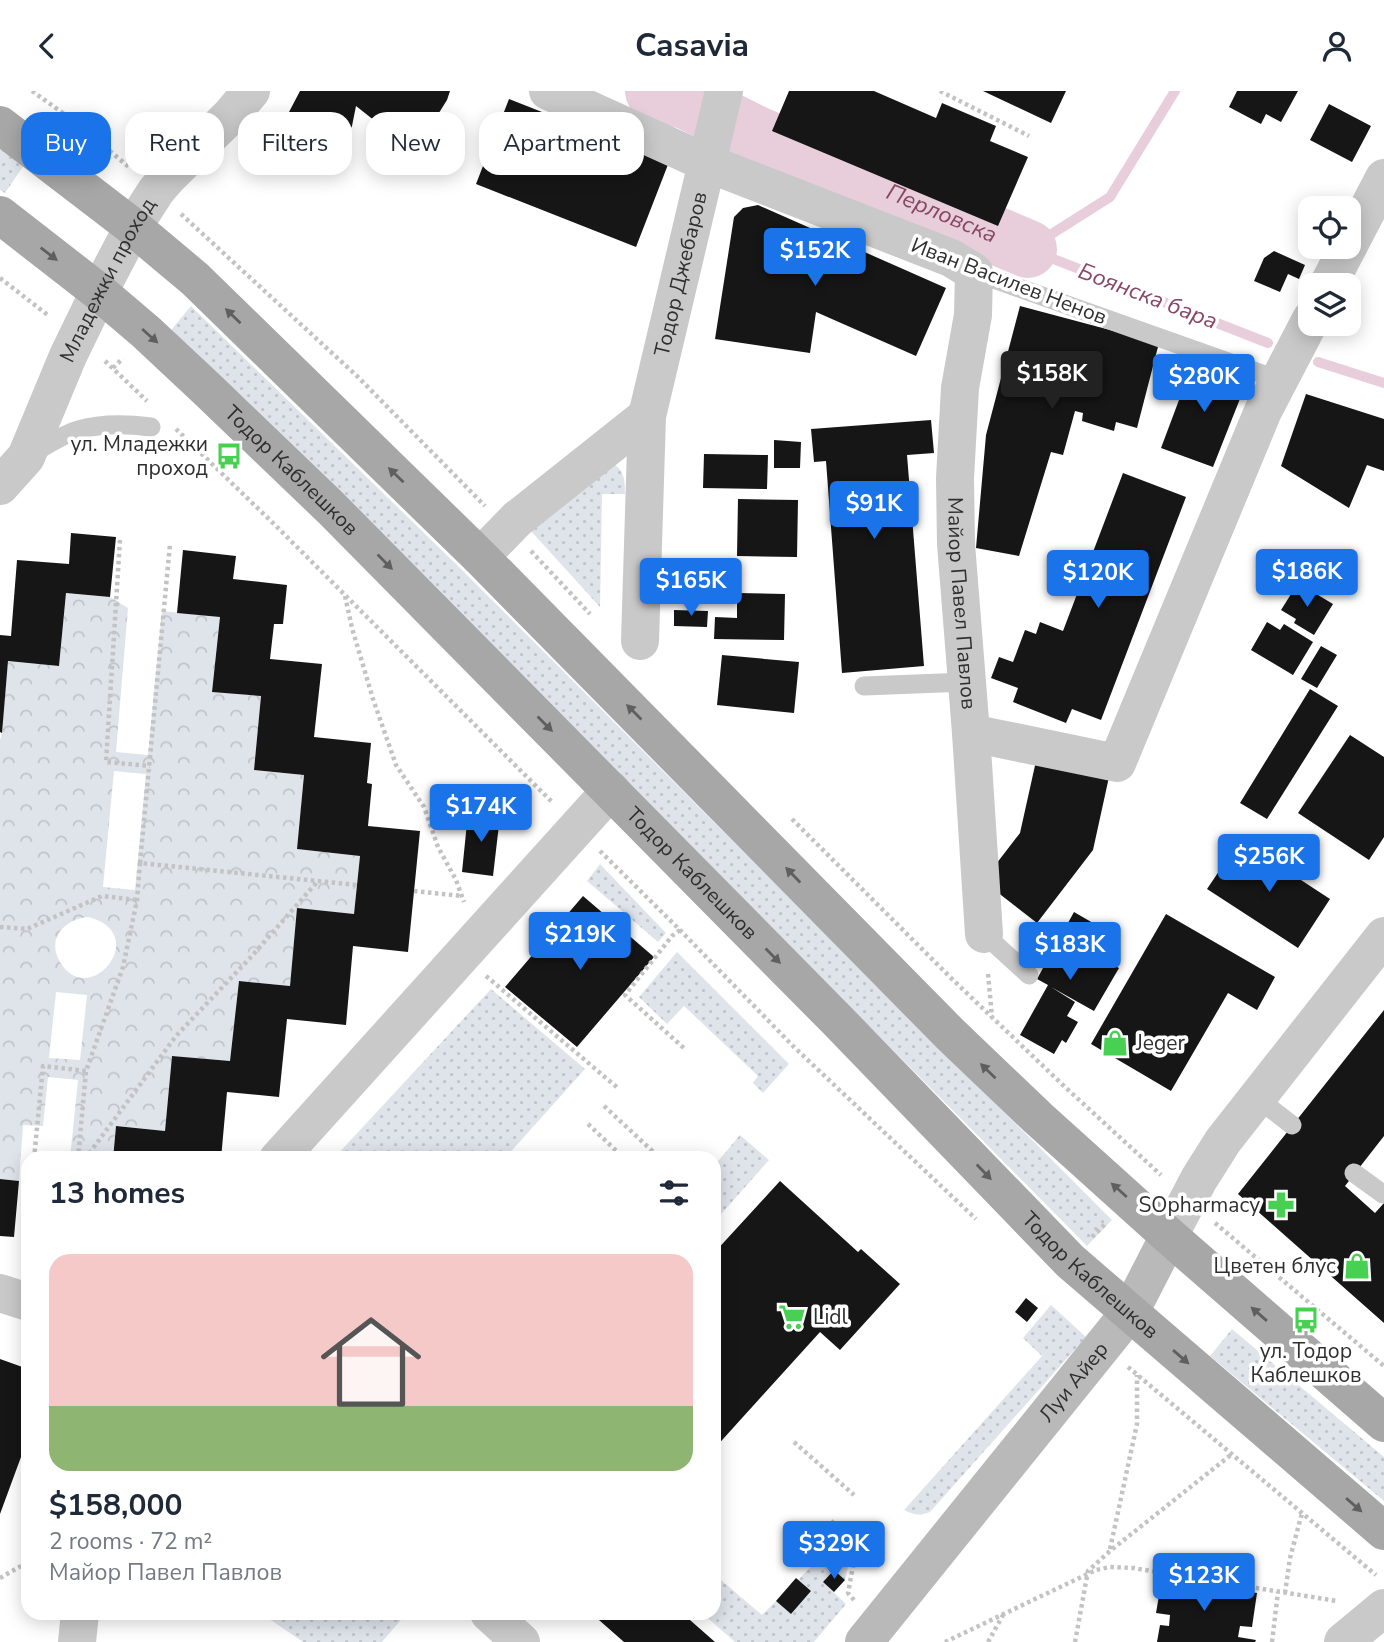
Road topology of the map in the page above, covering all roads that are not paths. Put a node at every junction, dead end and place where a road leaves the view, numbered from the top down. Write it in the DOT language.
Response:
graph roads {
  1 [pos="251,91"];
  2 [pos="548,91"];
  3 [pos="722,94"];
  4 [pos="0,125"];
  5 [pos="708,158"];
  6 [pos="1384,178"];
  7 [pos="0,215"];
  8 [pos="1361,223"];
  9 [pos="133,227"];
  10 [pos="974,272"];
  11 [pos="99,292"];
  12 [pos="1302,336"];
  13 [pos="1279,380"];
  14 [pos="647,416"];
  15 [pos="161,425"];
  16 [pos="26,457"];
  17 [pos="0,486"];
  18 [pos="480,557"];
  19 [pos="640,642"];
  20 [pos="967,682"];
  21 [pos="864,686"];
  22 [pos="971,733"];
  23 [pos="611,790"];
  24 [pos="984,934"];
  25 [pos="1384,936"];
  26 [pos="1029,975"];
  27 [pos="1257,1098"];
  28 [pos="1292,1125"];
  29 [pos="285,1151"];
  30 [pos="1354,1173"];
  31 [pos="1383,1194"];
  32 [pos="1169,1236"];
  33 [pos="0,1293"];
  34 [pos="21,1300"];
  35 [pos="1130,1312"];
  36 [pos="1384,1423"];
  37 [pos="1384,1531"];
  38 [pos="1384,1608"];
  39 [pos="79,1620"];
  40 [pos="497,1620"];
  41 [pos="77,1642"];
  42 [pos="521,1642"];
  43 [pos="864,1642"];
  44 [pos="1343,1642"];
  1 -- 9 [label="street, Младежки проход"];
  2 -- 5 [label="street, Иван Василев Ненов"];
  3 -- 5 [label="street, Тодор Джебаров"];
  4 -- 9 [label="main road"];
  5 -- 10 [label="street, Иван Василев Ненов"];
  5 -- 14 [label="street, Тодор Джебаров"];
  6 -- 8 [label="street"];
  7 -- 11 [label="main road, Тодор Каблешков, one-way"];
  9 -- 11 [label="street, Младежки проход"];
  18 -- 9 [label="main road, one-way"];
  10 -- 13 [label="lane, Иван Василев Ненов"];
  10 -- 20 [label="street, Майор Павел Павлов"];
  11 -- 16 [label="street, Младежки проход"];
  11 -- 23 [label="main road, Тодор Каблешков, one-way"];
  12 -- 13 [label="street"];
  13 -- 22 [label="street"];
  14 -- 18 [label="street"];
  14 -- 19 [label="street, Тодор Джебаров"];
  15 -- 16 [label="lane"];
  16 -- 17 [label="street, Младежки проход"];
  32 -- 18 [label="main road, one-way"];
  20 -- 21 [label="lane"];
  20 -- 22 [label="street, Майор Павел Павлов"];
  22 -- 24 [label="street, Майор Павел Павлов"];
  23 -- 29 [label="street"];
  23 -- 35 [label="main road, Тодор Каблешков, one-way"];
  24 -- 26 [label="lane"];
  25 -- 27 [label="street, Луи Айер"];
  27 -- 28 [label="lane"];
  27 -- 32 [label="street, Луи Айер"];
  30 -- 31 [label="lane"];
  32 -- 35 [label="main road, Луи Айер"];
  36 -- 32 [label="main road, one-way"];
  33 -- 34 [label="street"];
  35 -- 37 [label="main road, Тодор Каблешков, one-way"];
  35 -- 43 [label="main road, Луи Айер"];
  38 -- 44 [label="street"];
  39 -- 41 [label="street"];
  40 -- 42 [label="street"];
}
